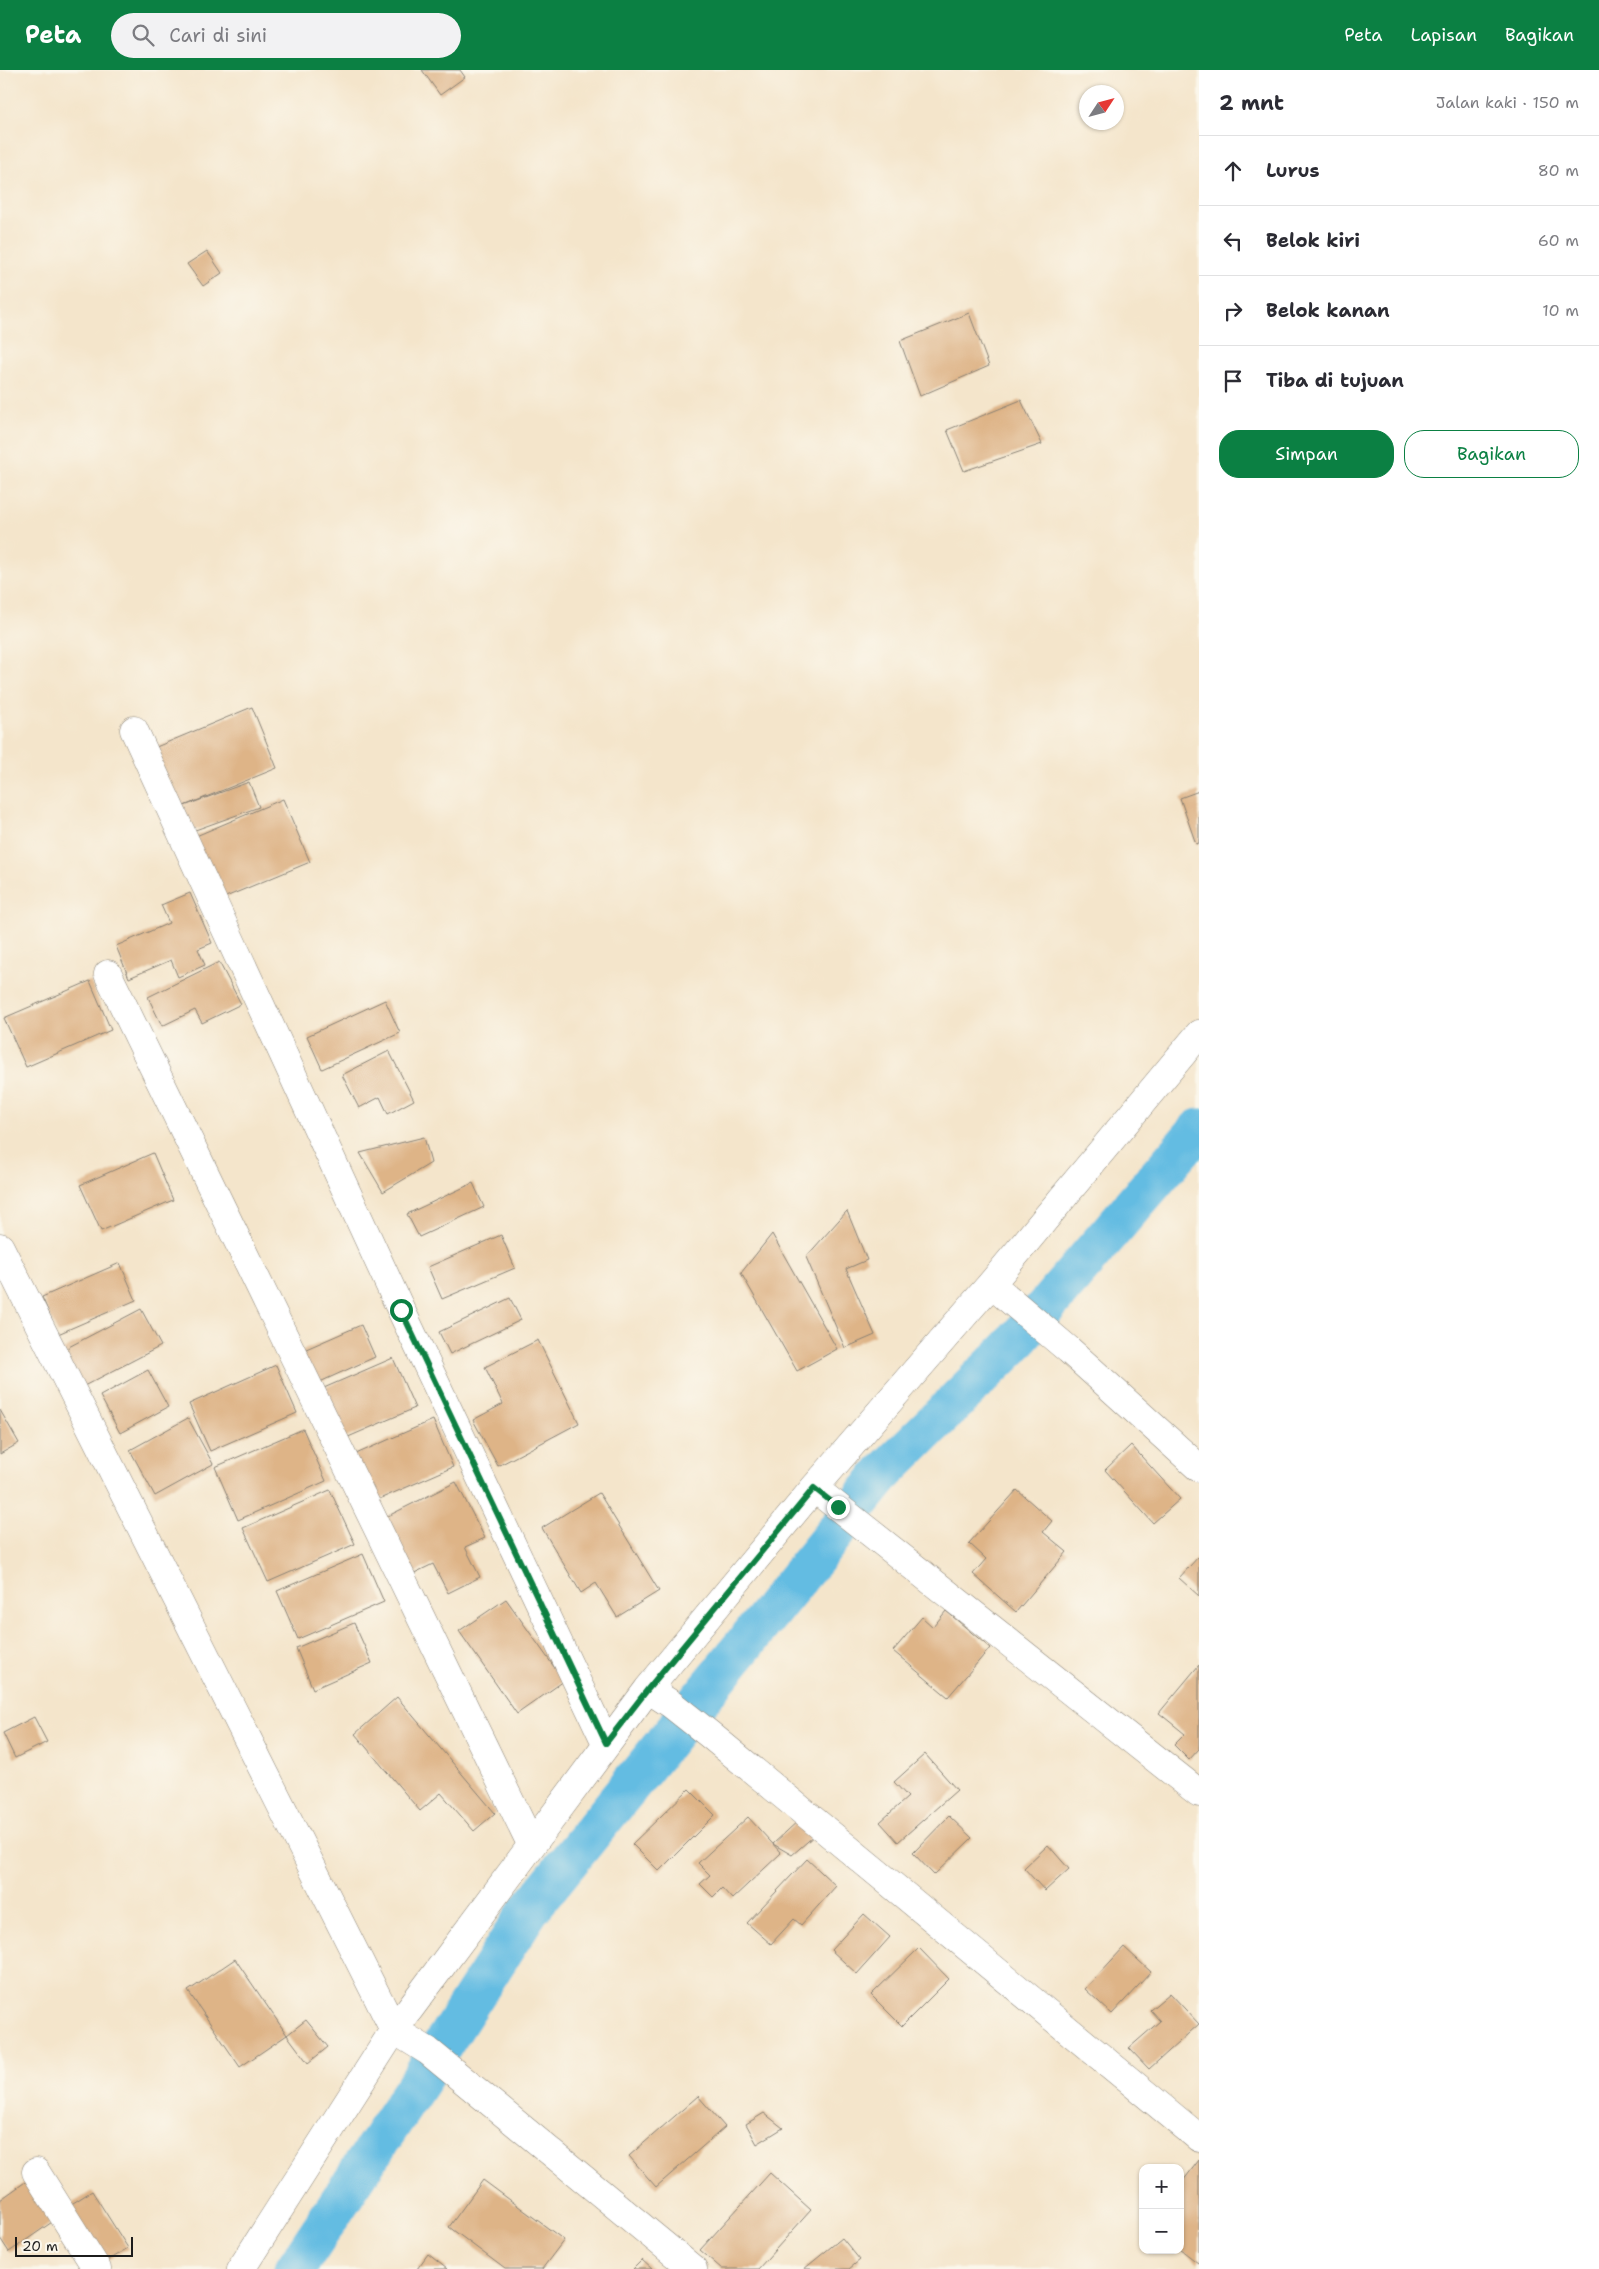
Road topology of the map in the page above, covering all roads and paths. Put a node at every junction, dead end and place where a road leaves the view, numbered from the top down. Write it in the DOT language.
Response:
graph roads {
  1 [pos="134,730"];
  2 [pos="108,974"];
  3 [pos="1199,1034"];
  4 [pos="0,1247"];
  5 [pos="991,1284"];
  6 [pos="1199,1468"];
  7 [pos="814,1488"];
  8 [pos="648,1689"];
  9 [pos="606,1743"];
  10 [pos="1199,1793"];
  11 [pos="531,1844"];
  12 [pos="394,2030"];
  13 [pos="1199,2138"];
  14 [pos="36,2172"];
  15 [pos="97,2269"];
  16 [pos="241,2269"];
  17 [pos="693,2269"];
  1 -- 9 [label="street"];
  2 -- 11 [label="street"];
  3 -- 5 [label="street"];
  4 -- 12 [label="street"];
  5 -- 6 [label="street"];
  5 -- 7 [label="street"];
  7 -- 8 [label="street"];
  7 -- 10 [label="street"];
  8 -- 9 [label="street"];
  8 -- 13 [label="street"];
  9 -- 11 [label="street"];
  11 -- 12 [label="street"];
  12 -- 16 [label="street"];
  12 -- 17 [label="street"];
  14 -- 15 [label="street"];
}
